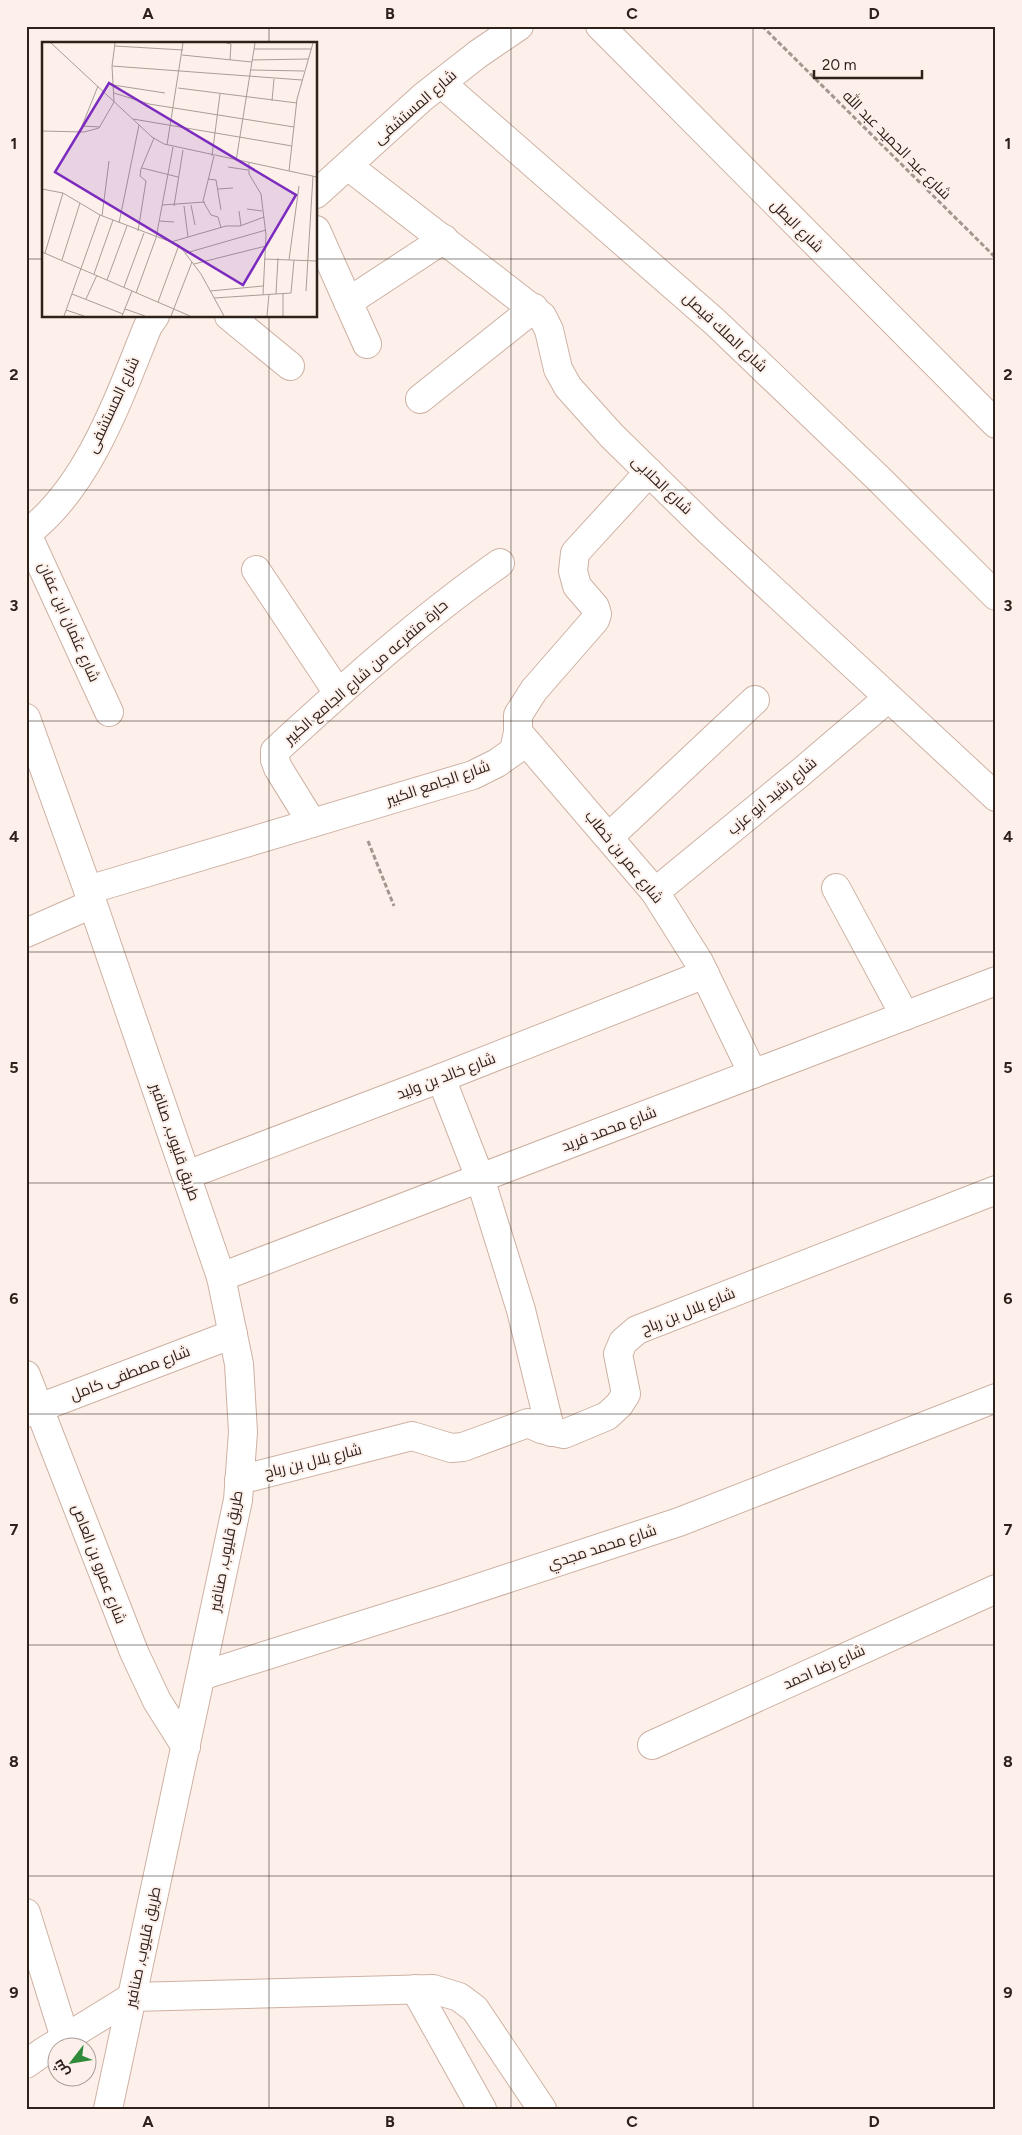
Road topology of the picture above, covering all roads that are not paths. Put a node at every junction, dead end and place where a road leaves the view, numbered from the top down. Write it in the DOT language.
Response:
graph roads {
  1 [pos="519,26"];
  2 [pos="600,26"];
  3 [pos="441,83"];
  4 [pos="348,166"];
  5 [pos="318,192"];
  6 [pos="318,234"];
  7 [pos="444,239"];
  8 [pos="348,302"];
  9 [pos="534,308"];
  10 [pos="154,318"];
  11 [pos="231,318"];
  12 [pos="367,344"];
  13 [pos="290,366"];
  14 [pos="420,399"];
  15 [pos="996,424"];
  16 [pos="649,472"];
  17 [pos="27,534"];
  18 [pos="500,563"];
  19 [pos="256,570"];
  20 [pos="996,596"];
  21 [pos="338,693"];
  22 [pos="888,698"];
  23 [pos="755,700"];
  24 [pos="109,712"];
  25 [pos="26,718"];
  26 [pos="518,732"];
  27 [pos="996,797"];
  28 [pos="312,823"];
  29 [pos="609,837"];
  30 [pos="836,888"];
  31 [pos="655,892"];
  32 [pos="90,897"];
  33 [pos="26,933"];
  34 [pos="705,974"];
  35 [pos="996,981"];
  36 [pos="905,1016"];
  37 [pos="752,1074"];
  38 [pos="441,1078"];
  39 [pos="187,1175"];
  40 [pos="480,1178"];
  41 [pos="996,1190"];
  42 [pos="221,1276"];
  43 [pos="233,1334"];
  44 [pos="26,1375"];
  45 [pos="996,1398"];
  46 [pos="32,1410"];
  47 [pos="551,1432"];
  48 [pos="239,1480"];
  49 [pos="996,1589"];
  50 [pos="201,1676"];
  51 [pos="652,1745"];
  52 [pos="186,1747"];
  53 [pos="26,1913"];
  54 [pos="415,1989"];
  55 [pos="132,1997"];
  56 [pos="65,2038"];
  57 [pos="48,2049"];
  58 [pos="26,2064"];
  59 [pos="108,2109"];
  60 [pos="482,2109"];
  61 [pos="542,2109"];
  1 -- 3 [label="street, شارع المستشفى"];
  2 -- 15 [label="street, شارع البطل"];
  3 -- 4 [label="street, شارع المستشفى"];
  3 -- 20 [label="street, شارع الملك فيصل"];
  4 -- 5 [label="street, شارع المستشفى"];
  4 -- 7 [label="street, شارع الحلابى"];
  6 -- 8 [label="street"];
  7 -- 8 [label="street"];
  7 -- 9 [label="street, شارع الحلابى"];
  8 -- 12 [label="street"];
  9 -- 14 [label="street"];
  9 -- 16 [label="street, شارع الحلابى"];
  10 -- 17 [label="street, شارع المستشفى"];
  11 -- 13 [label="street"];
  16 -- 22 [label="street, شارع الحلابى"];
  16 -- 26 [label="street, شارع الجامع الكبير"];
  17 -- 24 [label="street, شارع عثمان ابن عفان"];
  18 -- 21 [label="street, حارة متفرعه من شارع الجامع الكبير"];
  19 -- 21 [label="street"];
  21 -- 28 [label="street, حارة متفرعه من شارع الجامع الكبير"];
  22 -- 27 [label="street, شارع الحلابى"];
  22 -- 31 [label="street, شارع رشيد ابو عزب"];
  23 -- 29 [label="street"];
  25 -- 32 [label="street, طريق قليوب, صنافير"];
  26 -- 28 [label="street, شارع الجامع الكبير"];
  26 -- 29 [label="street, شارع عمر بن خطاب"];
  28 -- 32 [label="street, شارع الجامع الكبير"];
  29 -- 31 [label="street, شارع عمر بن خطاب"];
  30 -- 36 [label="street"];
  31 -- 34 [label="street, شارع عمر بن خطاب"];
  32 -- 33 [label="street, شارع الجامع الكبير"];
  32 -- 39 [label="street, طريق قليوب, صنافير"];
  34 -- 37 [label="street, شارع عمر بن خطاب"];
  34 -- 38 [label="street, شارع خالد بن وليد"];
  35 -- 36 [label="street, شارع محمد فريد"];
  36 -- 37 [label="street, شارع محمد فريد"];
  37 -- 40 [label="street, شارع محمد فريد"];
  38 -- 39 [label="street, شارع خالد بن وليد"];
  38 -- 40 [label="street"];
  39 -- 42 [label="street, طريق قليوب, صنافير"];
  40 -- 42 [label="street, شارع محمد فريد"];
  40 -- 47 [label="street"];
  41 -- 47 [label="street, شارع بلال بن رباح"];
  42 -- 43 [label="street, طريق قليوب, صنافير"];
  43 -- 46 [label="street, شارع مصطفى كامل"];
  43 -- 48 [label="street, طريق قليوب, صنافير"];
  44 -- 46 [label="street, شارع عمرو بن العاص"];
  45 -- 50 [label="street, شارع محمد مجدي"];
  46 -- 52 [label="street, شارع عمرو بن العاص"];
  47 -- 48 [label="street, شارع بلال بن رباح"];
  48 -- 50 [label="street, طريق قليوب, صنافير"];
  49 -- 51 [label="street, شارع رضا احمد"];
  50 -- 52 [label="street, طريق قليوب, صنافير"];
  52 -- 55 [label="street, طريق قليوب, صنافير"];
  53 -- 56 [label="street"];
  54 -- 55 [label="street"];
  54 -- 60 [label="street"];
  54 -- 61 [label="street"];
  55 -- 56 [label="street"];
  55 -- 59 [label="street, طريق قليوب, صنافير"];
  57 -- 58 [label="street"];
}
